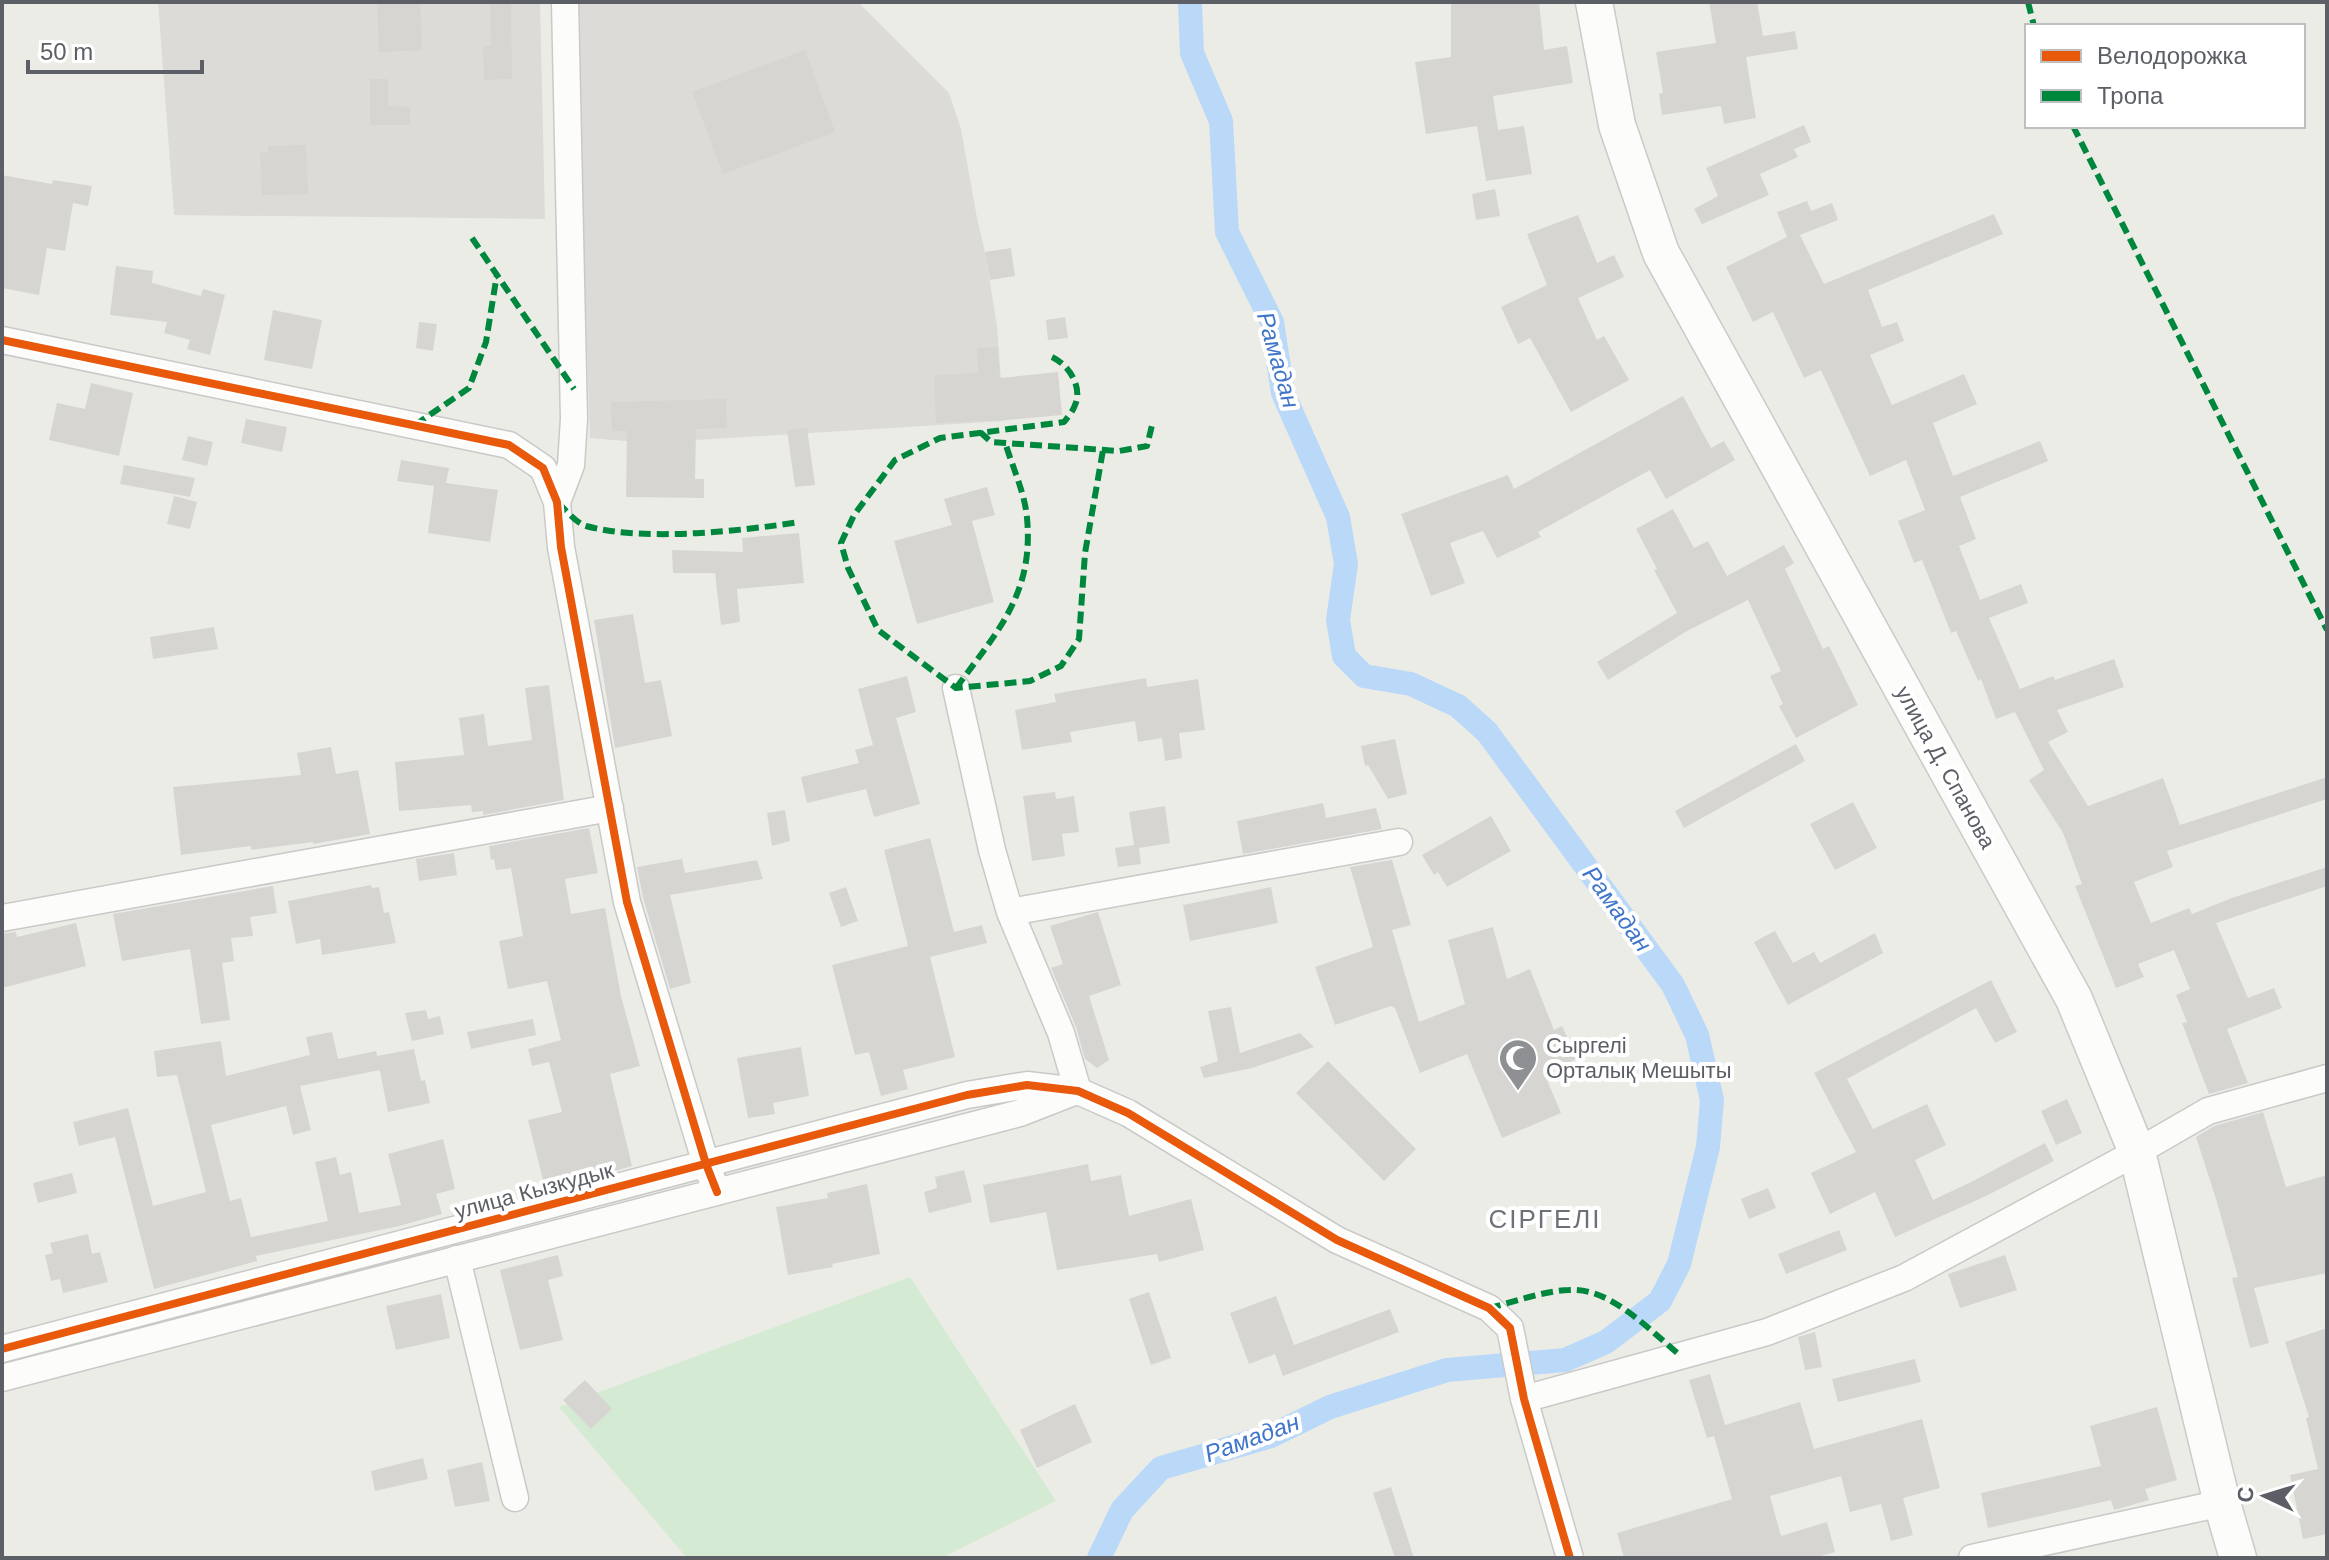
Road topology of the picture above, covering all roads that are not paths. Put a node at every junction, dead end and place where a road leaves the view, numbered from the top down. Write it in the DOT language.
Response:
graph roads {
  1 [pos="565,2"];
  2 [pos="1594,2"];
  3 [pos="2,340"];
  4 [pos="557,502"];
  5 [pos="956,688"];
  6 [pos="610,808"];
  7 [pos="1399,842"];
  8 [pos="1010,912"];
  9 [pos="2,918"];
  10 [pos="2327,1078"];
  11 [pos="1078,1091"];
  12 [pos="2137,1152"];
  13 [pos="706,1164"];
  14 [pos="717,1192"];
  15 [pos="361,1254"];
  16 [pos="457,1259"];
  17 [pos="369,1282"];
  18 [pos="38,1340"];
  19 [pos="2,1349"];
  20 [pos="49,1366"];
  21 [pos="2,1378"];
  22 [pos="1524,1399"];
  23 [pos="515,1498"];
  24 [pos="2222,1503"];
  25 [pos="1570,1558"];
  26 [pos="1972,1558"];
  27 [pos="2238,1558"];
  1 -- 4 [label="street"];
  2 -- 12 [label="main road, улица Д. Спанова"];
  3 -- 4 [label="street"];
  4 -- 6 [label="street"];
  5 -- 8 [label="street"];
  6 -- 9 [label="street"];
  6 -- 13 [label="street"];
  7 -- 8 [label="street"];
  8 -- 11 [label="street"];
  10 -- 12 [label="street"];
  11 -- 13 [label="street, улица Кызкудык"];
  11 -- 14 [label="street"];
  11 -- 22 [label="street, улица Кызкудык"];
  12 -- 22 [label="street"];
  12 -- 24 [label="main road, улица Д. Спанова"];
  13 -- 14 [label="street"];
  13 -- 15 [label="street, улица Кызкудык"];
  14 -- 16 [label="street"];
  15 -- 17 [label="street"];
  15 -- 18 [label="street, улица Кызкудык"];
  16 -- 17 [label="street"];
  16 -- 23 [label="street"];
  17 -- 20 [label="street"];
  18 -- 19 [label="street, улица Кызкудык"];
  18 -- 20 [label="street"];
  20 -- 21 [label="street"];
  22 -- 25 [label="street"];
  24 -- 26 [label="street"];
  24 -- 27 [label="main road, улица Д. Спанова"];
}
